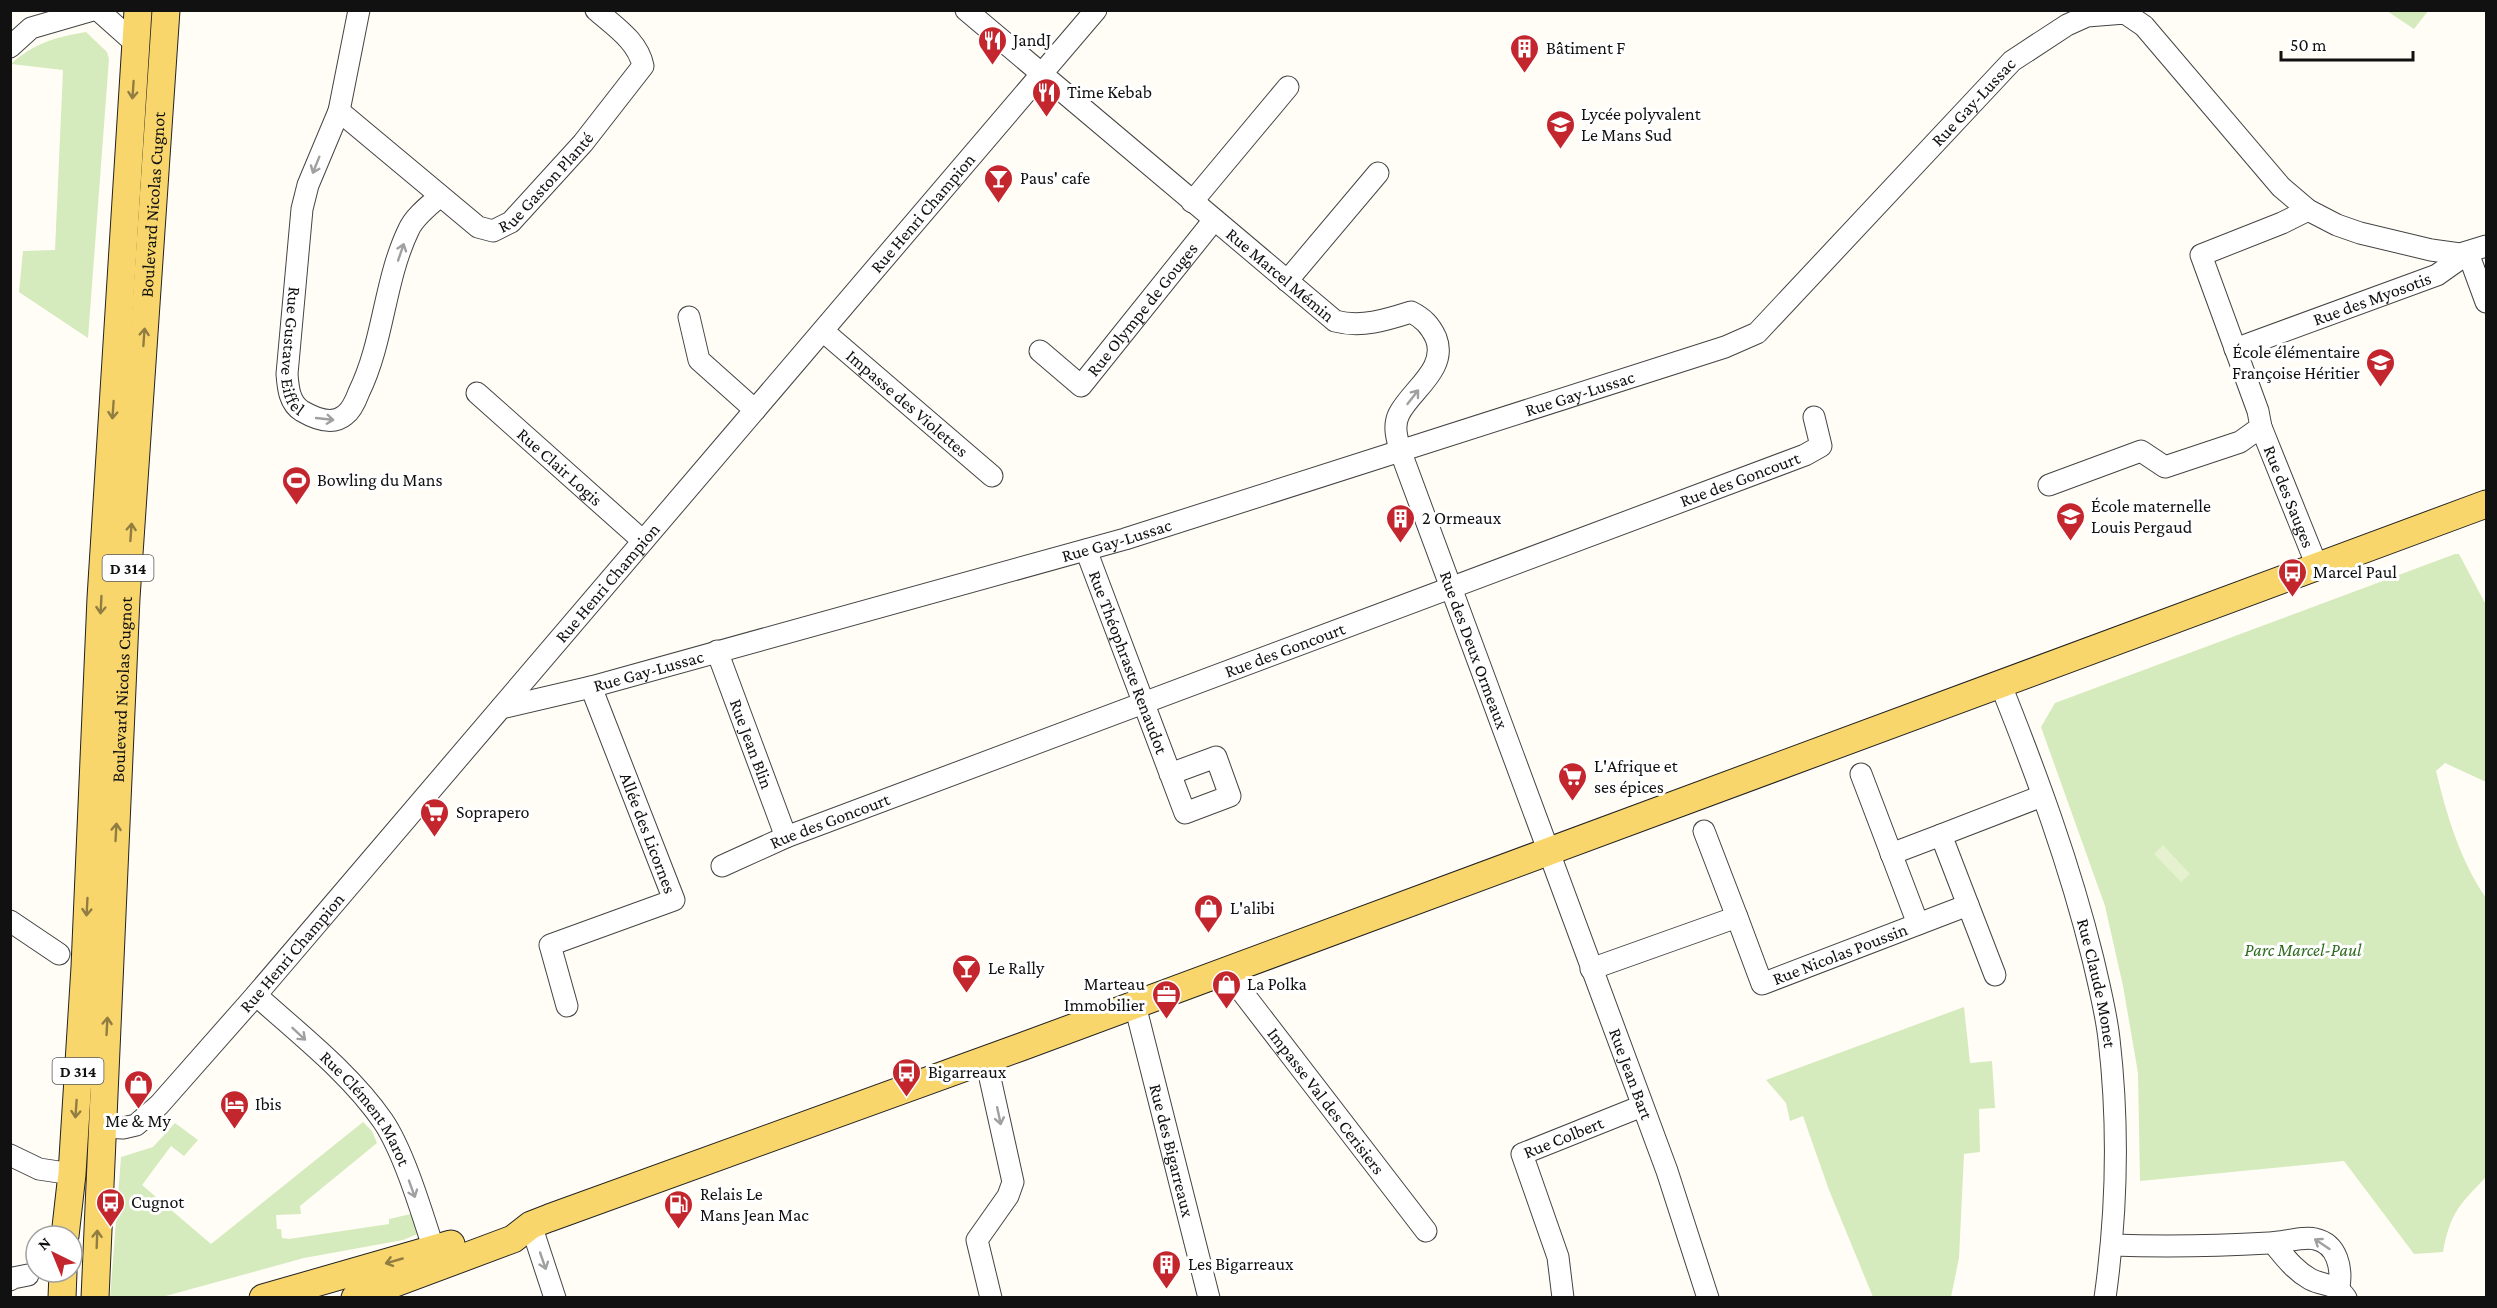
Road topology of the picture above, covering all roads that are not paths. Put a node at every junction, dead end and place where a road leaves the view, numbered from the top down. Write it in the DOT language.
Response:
graph roads {
  1 [pos="93,10"];
  2 [pos="98,10"];
  3 [pos="138,10"];
  4 [pos="165,10"];
  5 [pos="359,10"];
  6 [pos="596,10"];
  7 [pos="966,10"];
  8 [pos="1096,10"];
  9 [pos="14,38"];
  10 [pos="135,43"];
  11 [pos="1042,74"];
  12 [pos="1288,87"];
  13 [pos="339,111"];
  14 [pos="1378,173"];
  15 [pos="440,196"];
  16 [pos="1192,202"];
  17 [pos="2308,210"];
  18 [pos="1214,220"];
  19 [pos="2477,250"];
  20 [pos="1287,281"];
  21 [pos="2487,302"];
  22 [pos="689,317"];
  23 [pos="823,331"];
  24 [pos="2235,349"];
  25 [pos="1040,351"];
  26 [pos="477,393"];
  27 [pos="755,410"];
  28 [pos="1814,417"];
  29 [pos="2261,427"];
  30 [pos="1400,450"];
  31 [pos="992,476"];
  32 [pos="2049,484"];
  33 [pos="2487,504"];
  34 [pos="643,541"];
  35 [pos="1086,550"];
  36 [pos="2318,566"];
  37 [pos="1451,588"];
  38 [pos="717,651"];
  39 [pos="2000,684"];
  40 [pos="591,687"];
  41 [pos="1143,702"];
  42 [pos="501,708"];
  43 [pos="1170,774"];
  44 [pos="1860,774"];
  45 [pos="2042,796"];
  46 [pos="1704,831"];
  47 [pos="1941,835"];
  48 [pos="786,837"];
  49 [pos="1547,851"];
  50 [pos="1891,854"];
  51 [pos="722,866"];
  52 [pos="1968,905"];
  53 [pos="1737,917"];
  54 [pos="10,921"];
  55 [pos="1918,924"];
  56 [pos="59,954"];
  57 [pos="1591,969"];
  58 [pos="1226,971"];
  59 [pos="1995,975"];
  60 [pos="256,994"];
  61 [pos="567,1005"];
  62 [pos="1135,1005"];
  63 [pos="986,1060"];
  64 [pos="1642,1106"];
  65 [pos="102,1127"];
  66 [pos="10,1155"];
  67 [pos="72,1174"];
  68 [pos="66,1224"];
  69 [pos="531,1225"];
  70 [pos="1426,1231"];
  71 [pos="2273,1243"];
  72 [pos="2112,1245"];
  73 [pos="435,1250"];
  74 [pos="310,1284"];
  75 [pos="2343,1292"];
  76 [pos="95,1298"];
  77 [pos="263,1298"];
  78 [pos="278,1298"];
  79 [pos="355,1298"];
  80 [pos="555,1298"];
  81 [pos="991,1298"];
  82 [pos="1209,1298"];
  83 [pos="1563,1298"];
  84 [pos="1708,1298"];
  85 [pos="2105,1298"];
  1 -- 9 [label="street"];
  2 -- 10 [label="street"];
  3 -- 10 [label="main road, Boulevard Nicolas Cugnot / D 314"];
  65 -- 4 [label="main road, Boulevard Nicolas Cugnot / D 314, one-way"];
  5 -- 13 [label="street"];
  6 -- 15 [label="street, Rue Gaston Planté"];
  7 -- 11 [label="street, Rue Marcel Mémin"];
  8 -- 11 [label="street, Rue Henri Champion"];
  10 -- 67 [label="main road, Boulevard Nicolas Cugnot / D 314, one-way"];
  11 -- 16 [label="street, Rue Marcel Mémin"];
  11 -- 23 [label="street, Rue Henri Champion"];
  12 -- 16 [label="street"];
  13 -- 15 [label="street, Rue Gaston Planté"];
  13 -- 15 [label="street, Rue Gustave Eiffel, one-way"];
  14 -- 20 [label="street"];
  16 -- 18 [label="street, Rue Marcel Mémin"];
  17 -- 19 [label="street, Rue Gay-Lussac"];
  17 -- 24 [label="street, Rue des Sauges"];
  17 -- 30 [label="street, Rue Gay-Lussac"];
  18 -- 20 [label="street, Rue Marcel Mémin"];
  18 -- 25 [label="street, Rue Olympe de Gouges"];
  19 -- 21 [label="street"];
  19 -- 24 [label="street, Rue des Myosotis"];
  30 -- 20 [label="street, Rue Marcel Mémin, one-way"];
  22 -- 27 [label="street"];
  23 -- 27 [label="street, Rue Henri Champion"];
  23 -- 31 [label="street, Impasse des Violettes"];
  24 -- 29 [label="street, Rue des Sauges"];
  26 -- 34 [label="street, Rue Clair Logis"];
  27 -- 34 [label="street, Rue Henri Champion"];
  28 -- 37 [label="street, Rue des Goncourt"];
  29 -- 32 [label="street, Rue des Sauges"];
  29 -- 36 [label="street, Rue des Sauges"];
  30 -- 35 [label="street, Rue Gay-Lussac"];
  30 -- 37 [label="street, Rue des Deux Ormeaux"];
  33 -- 36 [label="main road"];
  34 -- 42 [label="street, Rue Henri Champion"];
  35 -- 38 [label="street, Rue Gay-Lussac"];
  35 -- 41 [label="street, Rue Théophraste Renaudot"];
  36 -- 39 [label="main road"];
  37 -- 41 [label="street, Rue des Goncourt"];
  37 -- 49 [label="street, Rue des Deux Ormeaux"];
  38 -- 40 [label="street, Rue Gay-Lussac"];
  38 -- 48 [label="street, Rue Jean Blin"];
  39 -- 45 [label="street, Rue Claude Monet"];
  39 -- 49 [label="main road"];
  40 -- 42 [label="street, Rue Gay-Lussac"];
  40 -- 61 [label="street, Allée des Licornes"];
  41 -- 43 [label="street, Rue Théophraste Renaudot"];
  41 -- 48 [label="street, Rue des Goncourt"];
  42 -- 60 [label="street, Rue Henri Champion"];
  44 -- 50 [label="street, Rue Nicolas Poussin"];
  45 -- 47 [label="street"];
  45 -- 72 [label="street, Rue Claude Monet"];
  46 -- 53 [label="street, Rue Nicolas Poussin"];
  47 -- 50 [label="street"];
  47 -- 52 [label="street"];
  48 -- 51 [label="street, Rue des Goncourt"];
  49 -- 57 [label="street, Rue Jean Bart"];
  49 -- 58 [label="main road"];
  50 -- 55 [label="street, Rue Nicolas Poussin"];
  52 -- 55 [label="street, Rue Nicolas Poussin"];
  52 -- 59 [label="street"];
  53 -- 55 [label="street, Rue Nicolas Poussin"];
  53 -- 57 [label="street"];
  54 -- 56 [label="street"];
  57 -- 64 [label="street, Rue Jean Bart"];
  58 -- 62 [label="main road"];
  58 -- 70 [label="street, Impasse Val des Cerisiers"];
  60 -- 65 [label="street, Rue Henri Champion"];
  60 -- 73 [label="street, Rue Clément Marot, one-way"];
  62 -- 63 [label="main road"];
  62 -- 82 [label="street, Rue des Bigarreaux"];
  63 -- 69 [label="main road"];
  63 -- 81 [label="street, one-way"];
  64 -- 83 [label="street, Rue Colbert"];
  64 -- 84 [label="street, Rue Jean Bart"];
  76 -- 65 [label="main road, Boulevard Nicolas Cugnot / D 314, one-way"];
  66 -- 67 [label="street"];
  67 -- 68 [label="main road, Boulevard Nicolas Cugnot / D 314"];
  69 -- 73 [label="main road"];
  69 -- 79 [label="main road"];
  69 -- 80 [label="street, one-way"];
  71 -- 72 [label="street"];
  71 -- 75 [label="street"];
  75 -- 71 [label="street, one-way"];
  72 -- 85 [label="street, Rue Claude Monet"];
  73 -- 74 [label="main road, one-way"];
  74 -- 77 [label="main road"];
  74 -- 78 [label="main road"];
}
